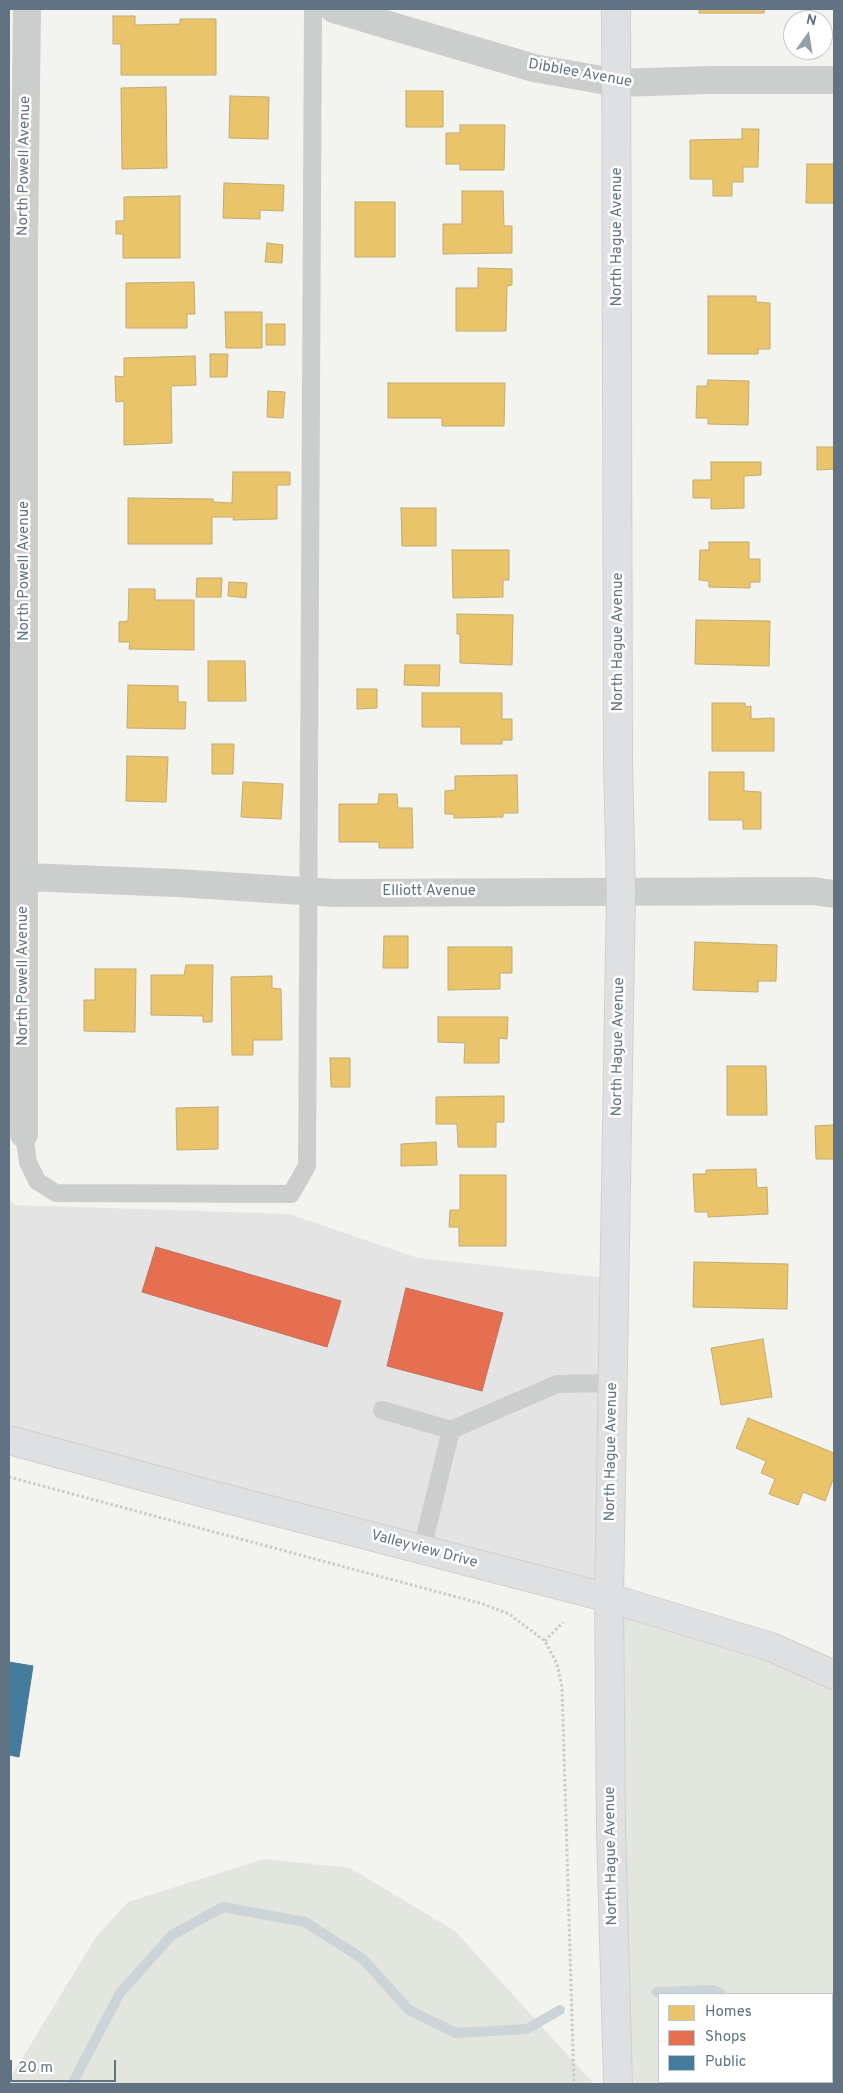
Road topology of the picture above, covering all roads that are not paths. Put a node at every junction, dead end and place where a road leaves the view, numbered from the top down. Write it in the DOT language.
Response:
graph roads {
  1 [pos="27,9"];
  2 [pos="313,9"];
  3 [pos="334,9"];
  4 [pos="616,9"];
  5 [pos="834,80"];
  6 [pos="618,84"];
  7 [pos="25,878"];
  8 [pos="308,891"];
  9 [pos="621,891"];
  10 [pos="834,894"];
  11 [pos="24,1134"];
  12 [pos="614,1383"];
  13 [pos="382,1410"];
  14 [pos="452,1430"];
  15 [pos="9,1440"];
  16 [pos="422,1549"];
  17 [pos="609,1598"];
  18 [pos="834,1675"];
  19 [pos="618,2084"];
  1 -- 7 [label="street, North Powell Avenue"];
  2 -- 8 [label="lane"];
  3 -- 6 [label="street, Dibblee Avenue"];
  4 -- 6 [label="main road, North Hague Avenue"];
  5 -- 6 [label="street, Dibblee Avenue"];
  6 -- 9 [label="main road, North Hague Avenue"];
  7 -- 8 [label="street, Elliott Avenue"];
  7 -- 11 [label="street, North Powell Avenue"];
  8 -- 9 [label="street, Elliott Avenue"];
  8 -- 11 [label="lane"];
  9 -- 10 [label="street, Elliott Avenue"];
  9 -- 12 [label="main road, North Hague Avenue"];
  12 -- 14 [label="lane"];
  12 -- 17 [label="main road, North Hague Avenue"];
  13 -- 14 [label="lane"];
  14 -- 16 [label="lane"];
  15 -- 16 [label="main road, Valleyview Drive"];
  16 -- 17 [label="main road, Valleyview Drive"];
  17 -- 18 [label="main road, Valleyview Drive"];
  17 -- 19 [label="main road, North Hague Avenue"];
}
